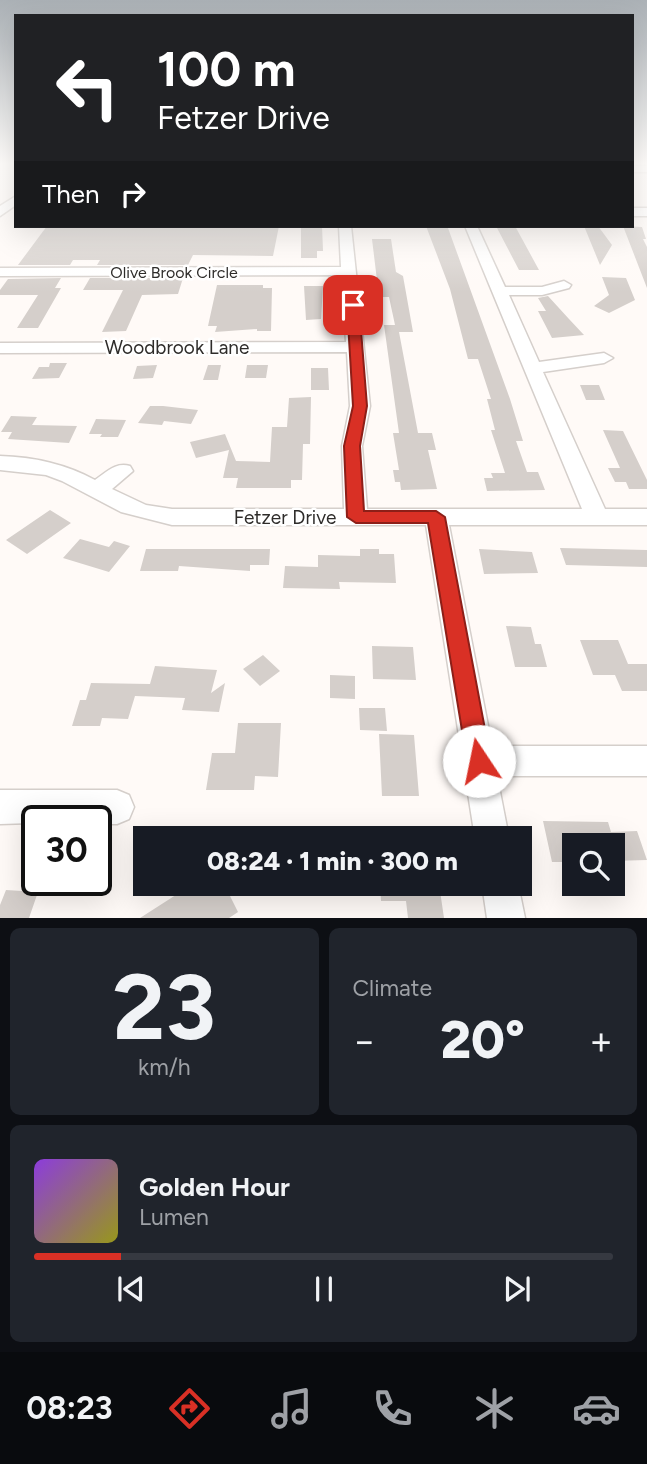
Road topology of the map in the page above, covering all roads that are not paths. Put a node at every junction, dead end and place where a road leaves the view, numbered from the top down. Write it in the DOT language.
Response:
graph roads {
  1 [pos="345,228"];
  2 [pos="472,228"];
  3 [pos="348,271"];
  4 [pos="0,272"];
  5 [pos="564,285"];
  6 [pos="501,292"];
  7 [pos="355,347"];
  8 [pos="0,348"];
  9 [pos="604,358"];
  10 [pos="534,368"];
  11 [pos="0,463"];
  12 [pos="122,471"];
  13 [pos="96,491"];
  14 [pos="356,517"];
  15 [pos="436,517"];
  16 [pos="597,517"];
  17 [pos="647,517"];
  18 [pos="479,761"];
  19 [pos="647,761"];
  20 [pos="0,807"];
  21 [pos="117,807"];
  22 [pos="490,826"];
  23 [pos="502,896"];
  24 [pos="506,918"];
  1 -- 3 [label="street"];
  2 -- 6 [label="street"];
  3 -- 4 [label="street, Olive Brook Circle"];
  3 -- 7 [label="street"];
  5 -- 6 [label="street"];
  6 -- 10 [label="street"];
  7 -- 8 [label="street, Woodbrook Lane"];
  7 -- 14 [label="street"];
  9 -- 10 [label="street"];
  10 -- 16 [label="street"];
  11 -- 13 [label="street, Fetzer Drive"];
  12 -- 13 [label="street"];
  13 -- 14 [label="street, Fetzer Drive"];
  14 -- 15 [label="street, Fetzer Drive"];
  15 -- 16 [label="street, Fetzer Drive"];
  15 -- 18 [label="street"];
  16 -- 17 [label="street, Fetzer Drive"];
  18 -- 19 [label="street"];
  18 -- 22 [label="street"];
  20 -- 21 [label="street"];
  23 -- 24 [label="street"];
}
